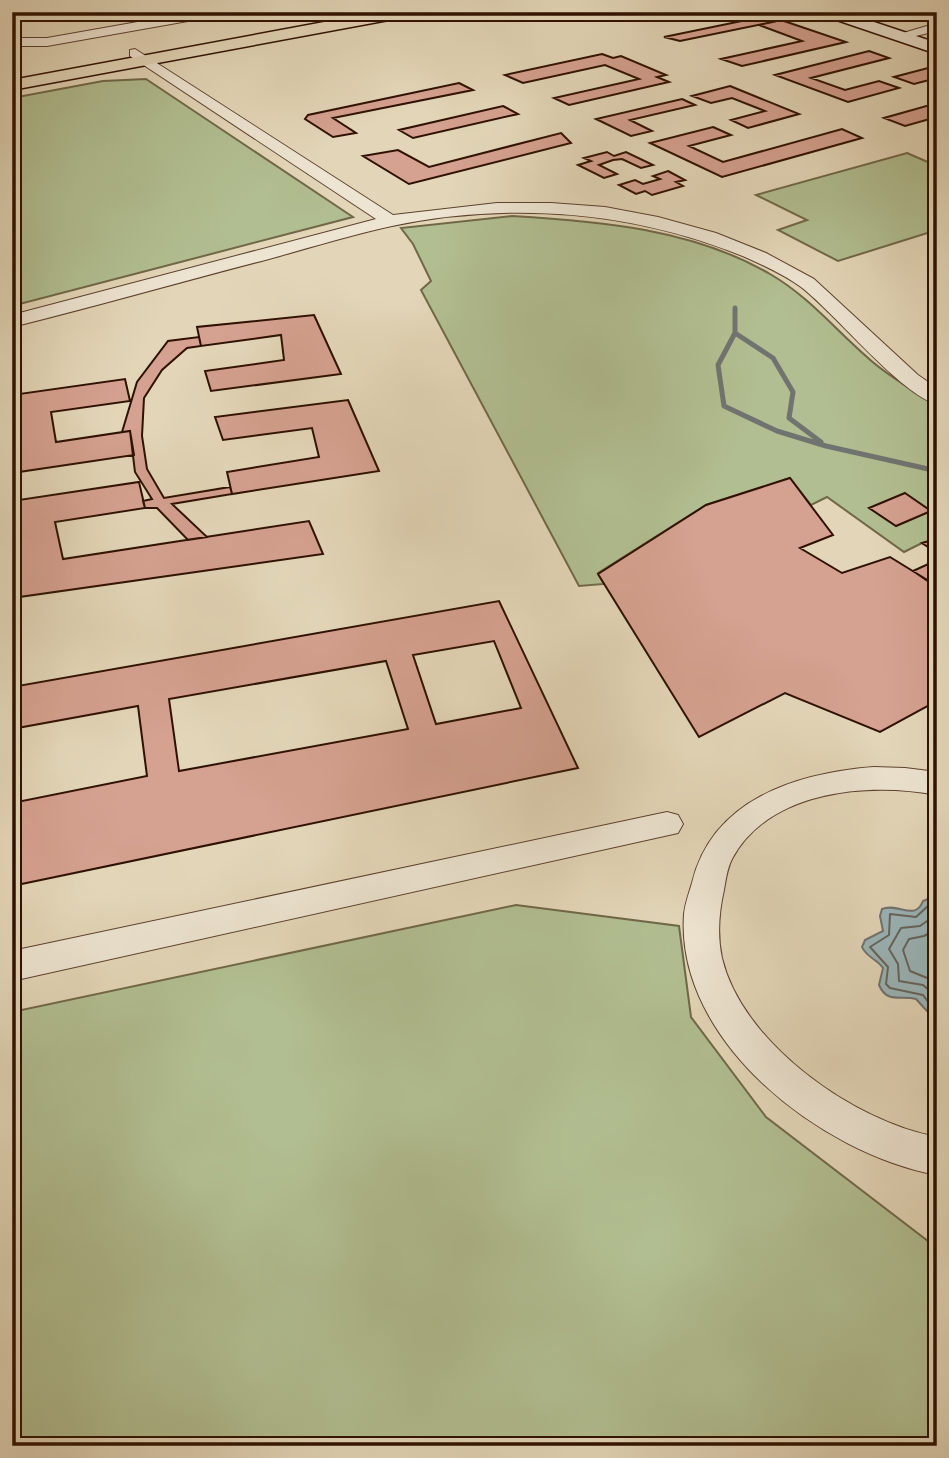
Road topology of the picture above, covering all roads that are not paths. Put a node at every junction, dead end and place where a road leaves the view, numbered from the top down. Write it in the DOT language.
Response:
graph roads {
  1 [pos="216,12"];
  2 [pos="360,12"];
  3 [pos="405,12"];
  4 [pos="828,12"];
  5 [pos="853,12"];
  6 [pos="937,27"];
  7 [pos="907,34"];
  8 [pos="937,40"];
  9 [pos="12,42"];
  10 [pos="937,49"];
  11 [pos="141,57"];
  12 [pos="12,76"];
  13 [pos="12,85"];
  14 [pos="390,221"];
  15 [pos="12,321"];
  16 [pos="937,398"];
  17 [pos="937,784"];
  18 [pos="667,824"];
  19 [pos="12,966"];
  20 [pos="937,1156"];
  1 -- 9 [label="street"];
  2 -- 11 [label="main road"];
  3 -- 11 [label="main road"];
  4 -- 7 [label="main road"];
  5 -- 7 [label="main road"];
  6 -- 7 [label="street"];
  7 -- 8 [label="main road"];
  7 -- 10 [label="main road"];
  11 -- 12 [label="main road"];
  11 -- 13 [label="main road"];
  11 -- 14 [label="street"];
  14 -- 15 [label="street"];
  14 -- 16 [label="street"];
  17 -- 20 [label="street"];
  18 -- 19 [label="street"];
}
